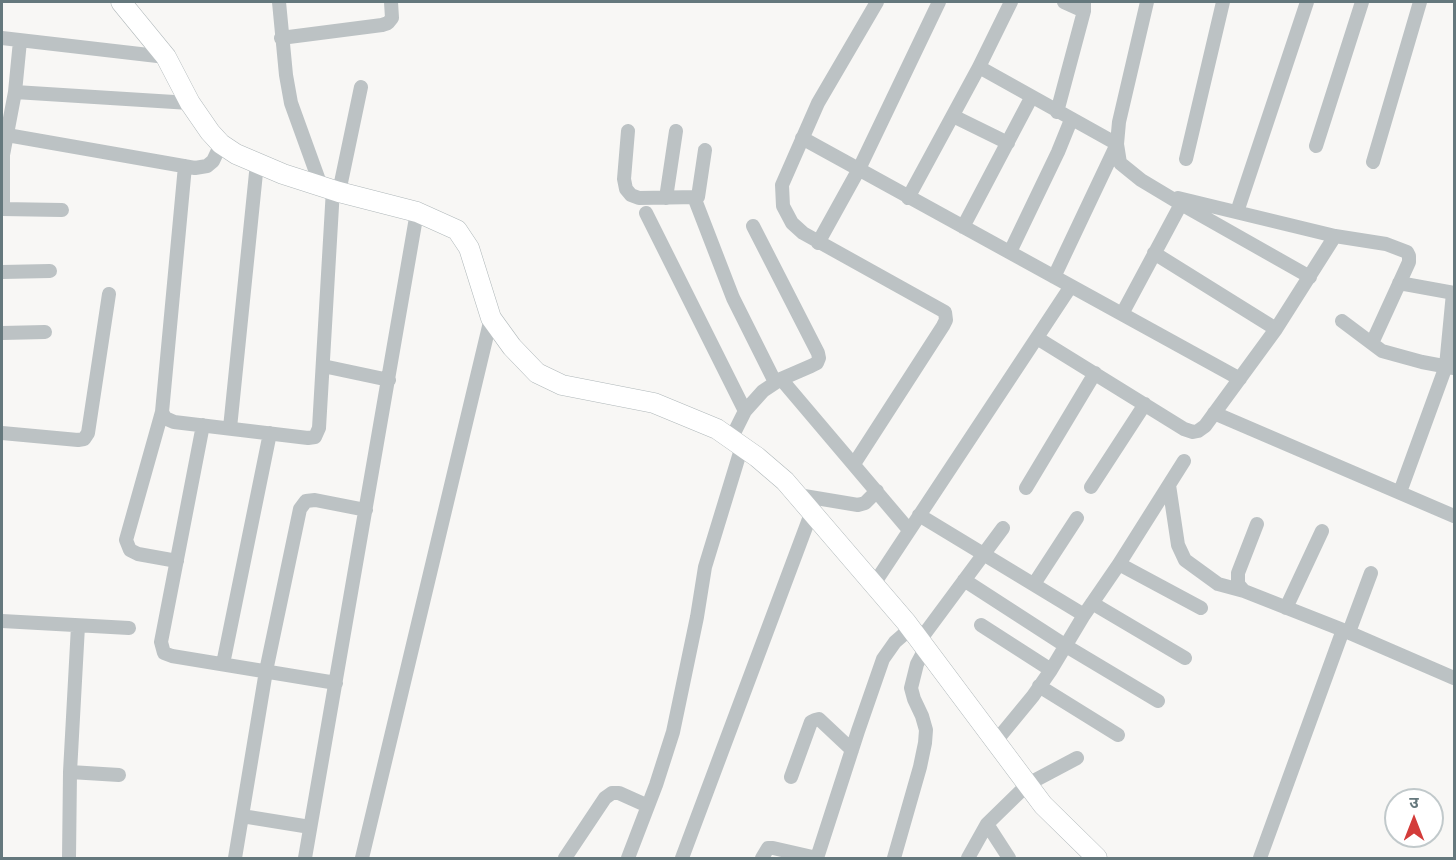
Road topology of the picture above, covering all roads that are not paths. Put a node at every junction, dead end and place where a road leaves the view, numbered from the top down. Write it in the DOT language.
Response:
graph roads {
  1 [pos="121,2"];
  2 [pos="279,2"];
  3 [pos="391,2"];
  4 [pos="877,2"];
  5 [pos="939,2"];
  6 [pos="1011,2"];
  7 [pos="1064,2"];
  8 [pos="1147,2"];
  9 [pos="1223,2"];
  10 [pos="1307,2"];
  11 [pos="1362,2"];
  12 [pos="1420,2"];
  13 [pos="1084,6"];
  14 [pos="2,38"];
  15 [pos="281,38"];
  16 [pos="20,41"];
  17 [pos="166,57"];
  18 [pos="979,67"];
  19 [pos="361,87"];
  20 [pos="15,92"];
  21 [pos="1031,98"];
  22 [pos="190,103"];
  23 [pos="1057,112"];
  24 [pos="953,116"];
  25 [pos="1071,120"];
  26 [pos="628,131"];
  27 [pos="676,131"];
  28 [pos="7,135"];
  29 [pos="802,138"];
  30 [pos="1008,143"];
  31 [pos="221,144"];
  32 [pos="1117,144"];
  33 [pos="1316,146"];
  34 [pos="705,150"];
  35 [pos="1186,159"];
  36 [pos="1373,162"];
  37 [pos="256,164"];
  38 [pos="185,166"];
  39 [pos="859,169"];
  40 [pos="331,189"];
  41 [pos="1165,194"];
  42 [pos="694,197"];
  43 [pos="666,198"];
  44 [pos="908,198"];
  45 [pos="1181,204"];
  46 [pos="2,209"];
  47 [pos="62,210"];
  48 [pos="417,212"];
  49 [pos="1237,212"];
  50 [pos="646,213"];
  51 [pos="753,226"];
  52 [pos="963,227"];
  53 [pos="1335,236"];
  54 [pos="818,243"];
  55 [pos="1010,252"];
  56 [pos="1154,253"];
  57 [pos="50,271"];
  58 [pos="2,272"];
  59 [pos="1054,277"];
  60 [pos="1310,277"];
  61 [pos="1399,283"];
  62 [pos="1071,286"];
  63 [pos="1454,293"];
  64 [pos="109,294"];
  65 [pos="1122,314"];
  66 [pos="491,318"];
  67 [pos="1342,321"];
  68 [pos="1276,329"];
  69 [pos="45,332"];
  70 [pos="2,333"];
  71 [pos="1037,338"];
  72 [pos="1371,343"];
  73 [pos="323,366"];
  74 [pos="1450,367"];
  75 [pos="1095,373"];
  76 [pos="1240,379"];
  77 [pos="389,380"];
  78 [pos="778,381"];
  79 [pos="1145,404"];
  80 [pos="745,411"];
  81 [pos="162,412"];
  82 [pos="1214,413"];
  83 [pos="203,425"];
  84 [pos="230,428"];
  85 [pos="2,433"];
  86 [pos="270,433"];
  87 [pos="737,443"];
  88 [pos="1184,461"];
  89 [pos="854,464"];
  90 [pos="1168,484"];
  91 [pos="1091,487"];
  92 [pos="1026,488"];
  93 [pos="877,492"];
  94 [pos="1400,492"];
  95 [pos="798,495"];
  96 [pos="366,510"];
  97 [pos="812,511"];
  98 [pos="919,515"];
  99 [pos="1455,516"];
  100 [pos="1077,518"];
  101 [pos="1257,524"];
  102 [pos="1003,528"];
  103 [pos="909,530"];
  104 [pos="1322,531"];
  105 [pos="984,554"];
  106 [pos="177,561"];
  107 [pos="1119,564"];
  108 [pos="1371,573"];
  109 [pos="964,580"];
  110 [pos="874,584"];
  111 [pos="1034,584"];
  112 [pos="1244,591"];
  113 [pos="1201,608"];
  114 [pos="1286,608"];
  115 [pos="1088,609"];
  116 [pos="2,621"];
  117 [pos="981,625"];
  118 [pos="78,626"];
  119 [pos="129,628"];
  120 [pos="1346,631"];
  121 [pos="919,638"];
  122 [pos="1066,646"];
  123 [pos="1185,658"];
  124 [pos="223,664"];
  125 [pos="1052,670"];
  126 [pos="266,671"];
  127 [pos="1455,678"];
  128 [pos="336,683"];
  129 [pos="1040,686"];
  130 [pos="1158,701"];
  131 [pos="1118,735"];
  132 [pos="996,741"];
  133 [pos="852,750"];
  134 [pos="1077,758"];
  135 [pos="70,772"];
  136 [pos="119,775"];
  137 [pos="791,777"];
  138 [pos="1028,784"];
  139 [pos="648,806"];
  140 [pos="242,816"];
  141 [pos="987,824"];
  142 [pos="310,827"];
  143 [pos="69,858"];
  144 [pos="235,858"];
  145 [pos="305,858"];
  146 [pos="362,858"];
  147 [pos="565,858"];
  148 [pos="628,858"];
  149 [pos="682,858"];
  150 [pos="762,858"];
  151 [pos="817,858"];
  152 [pos="894,858"];
  153 [pos="968,858"];
  154 [pos="1009,858"];
  155 [pos="1097,858"];
  156 [pos="1260,858"];
  1 -- 17 [label="main road"];
  2 -- 15 [label="street"];
  3 -- 15 [label="street"];
  4 -- 29 [label="street"];
  5 -- 39 [label="street"];
  6 -- 18 [label="street"];
  7 -- 13 [label="street"];
  8 -- 32 [label="street"];
  9 -- 35 [label="street"];
  10 -- 49 [label="street"];
  11 -- 33 [label="street"];
  12 -- 36 [label="street"];
  13 -- 23 [label="street"];
  14 -- 16 [label="street"];
  15 -- 40 [label="street"];
  16 -- 17 [label="street"];
  16 -- 20 [label="street"];
  17 -- 22 [label="main road"];
  18 -- 21 [label="street"];
  18 -- 24 [label="street"];
  19 -- 40 [label="street"];
  20 -- 22 [label="street"];
  20 -- 28 [label="street"];
  21 -- 23 [label="street"];
  21 -- 30 [label="street"];
  22 -- 31 [label="main road"];
  23 -- 25 [label="street"];
  24 -- 30 [label="street"];
  24 -- 44 [label="street"];
  25 -- 32 [label="street"];
  25 -- 55 [label="street"];
  26 -- 43 [label="street"];
  27 -- 43 [label="street"];
  28 -- 38 [label="street"];
  28 -- 46 [label="street"];
  29 -- 39 [label="street"];
  29 -- 54 [label="street"];
  30 -- 52 [label="street"];
  31 -- 37 [label="main road"];
  31 -- 38 [label="street"];
  32 -- 41 [label="street"];
  32 -- 59 [label="street"];
  34 -- 42 [label="street"];
  37 -- 40 [label="main road"];
  37 -- 84 [label="street"];
  38 -- 81 [label="street"];
  39 -- 44 [label="street"];
  39 -- 54 [label="street"];
  40 -- 48 [label="main road"];
  40 -- 73 [label="street"];
  41 -- 45 [label="street"];
  41 -- 49 [label="street"];
  42 -- 43 [label="street"];
  42 -- 78 [label="street"];
  44 -- 52 [label="street"];
  45 -- 56 [label="street"];
  45 -- 60 [label="street"];
  46 -- 47 [label="street"];
  48 -- 66 [label="main road"];
  48 -- 77 [label="street"];
  49 -- 53 [label="street"];
  50 -- 80 [label="street"];
  51 -- 78 [label="street"];
  52 -- 55 [label="street"];
  53 -- 60 [label="street"];
  53 -- 61 [label="street"];
  54 -- 89 [label="street"];
  55 -- 59 [label="street"];
  56 -- 65 [label="street"];
  56 -- 68 [label="street"];
  57 -- 58 [label="street"];
  59 -- 62 [label="street"];
  60 -- 68 [label="street"];
  61 -- 63 [label="street"];
  61 -- 72 [label="street"];
  62 -- 65 [label="street"];
  62 -- 71 [label="street"];
  63 -- 74 [label="street"];
  64 -- 85 [label="street"];
  65 -- 76 [label="street"];
  66 -- 87 [label="main road"];
  66 -- 146 [label="street"];
  67 -- 72 [label="street"];
  68 -- 76 [label="street"];
  69 -- 70 [label="street"];
  71 -- 75 [label="street"];
  71 -- 98 [label="street"];
  72 -- 74 [label="street"];
  73 -- 77 [label="street"];
  73 -- 86 [label="street"];
  74 -- 94 [label="street"];
  75 -- 79 [label="street"];
  75 -- 92 [label="street"];
  76 -- 82 [label="street"];
  77 -- 96 [label="street"];
  78 -- 80 [label="street"];
  78 -- 89 [label="street"];
  79 -- 82 [label="street"];
  79 -- 91 [label="street"];
  80 -- 87 [label="street"];
  81 -- 83 [label="street"];
  81 -- 106 [label="street"];
  82 -- 94 [label="street"];
  83 -- 84 [label="street"];
  83 -- 106 [label="street"];
  84 -- 86 [label="street"];
  86 -- 124 [label="street"];
  87 -- 95 [label="main road"];
  87 -- 139 [label="street"];
  88 -- 90 [label="street"];
  89 -- 93 [label="street"];
  90 -- 107 [label="street"];
  90 -- 112 [label="street"];
  93 -- 95 [label="street"];
  93 -- 103 [label="street"];
  94 -- 99 [label="street"];
  95 -- 97 [label="main road"];
  96 -- 126 [label="street"];
  96 -- 128 [label="street"];
  97 -- 110 [label="main road"];
  97 -- 149 [label="street"];
  98 -- 103 [label="street"];
  98 -- 105 [label="street"];
  100 -- 111 [label="street"];
  101 -- 112 [label="street"];
  102 -- 105 [label="street"];
  103 -- 110 [label="street"];
  104 -- 114 [label="street"];
  105 -- 109 [label="street"];
  105 -- 111 [label="street"];
  106 -- 124 [label="street"];
  107 -- 113 [label="street"];
  107 -- 115 [label="street"];
  108 -- 120 [label="street"];
  109 -- 121 [label="street"];
  109 -- 122 [label="street"];
  110 -- 121 [label="main road"];
  111 -- 115 [label="street"];
  112 -- 114 [label="street"];
  114 -- 120 [label="street"];
  115 -- 122 [label="street"];
  115 -- 123 [label="street"];
  116 -- 118 [label="street"];
  117 -- 125 [label="street"];
  118 -- 119 [label="street"];
  118 -- 135 [label="street"];
  120 -- 127 [label="street"];
  120 -- 156 [label="street"];
  121 -- 132 [label="main road"];
  121 -- 133 [label="street"];
  121 -- 152 [label="street"];
  122 -- 125 [label="street"];
  122 -- 130 [label="street"];
  124 -- 126 [label="street"];
  125 -- 129 [label="street"];
  126 -- 128 [label="street"];
  126 -- 140 [label="street"];
  128 -- 142 [label="street"];
  129 -- 131 [label="street"];
  129 -- 132 [label="street"];
  132 -- 138 [label="main road"];
  133 -- 137 [label="street"];
  133 -- 151 [label="street"];
  134 -- 138 [label="street"];
  135 -- 136 [label="street"];
  135 -- 143 [label="street"];
  138 -- 141 [label="street"];
  138 -- 155 [label="main road"];
  139 -- 147 [label="street"];
  139 -- 148 [label="street"];
  140 -- 142 [label="street"];
  140 -- 144 [label="street"];
  141 -- 153 [label="street"];
  141 -- 154 [label="street"];
  142 -- 145 [label="street"];
  150 -- 151 [label="street"];
}
